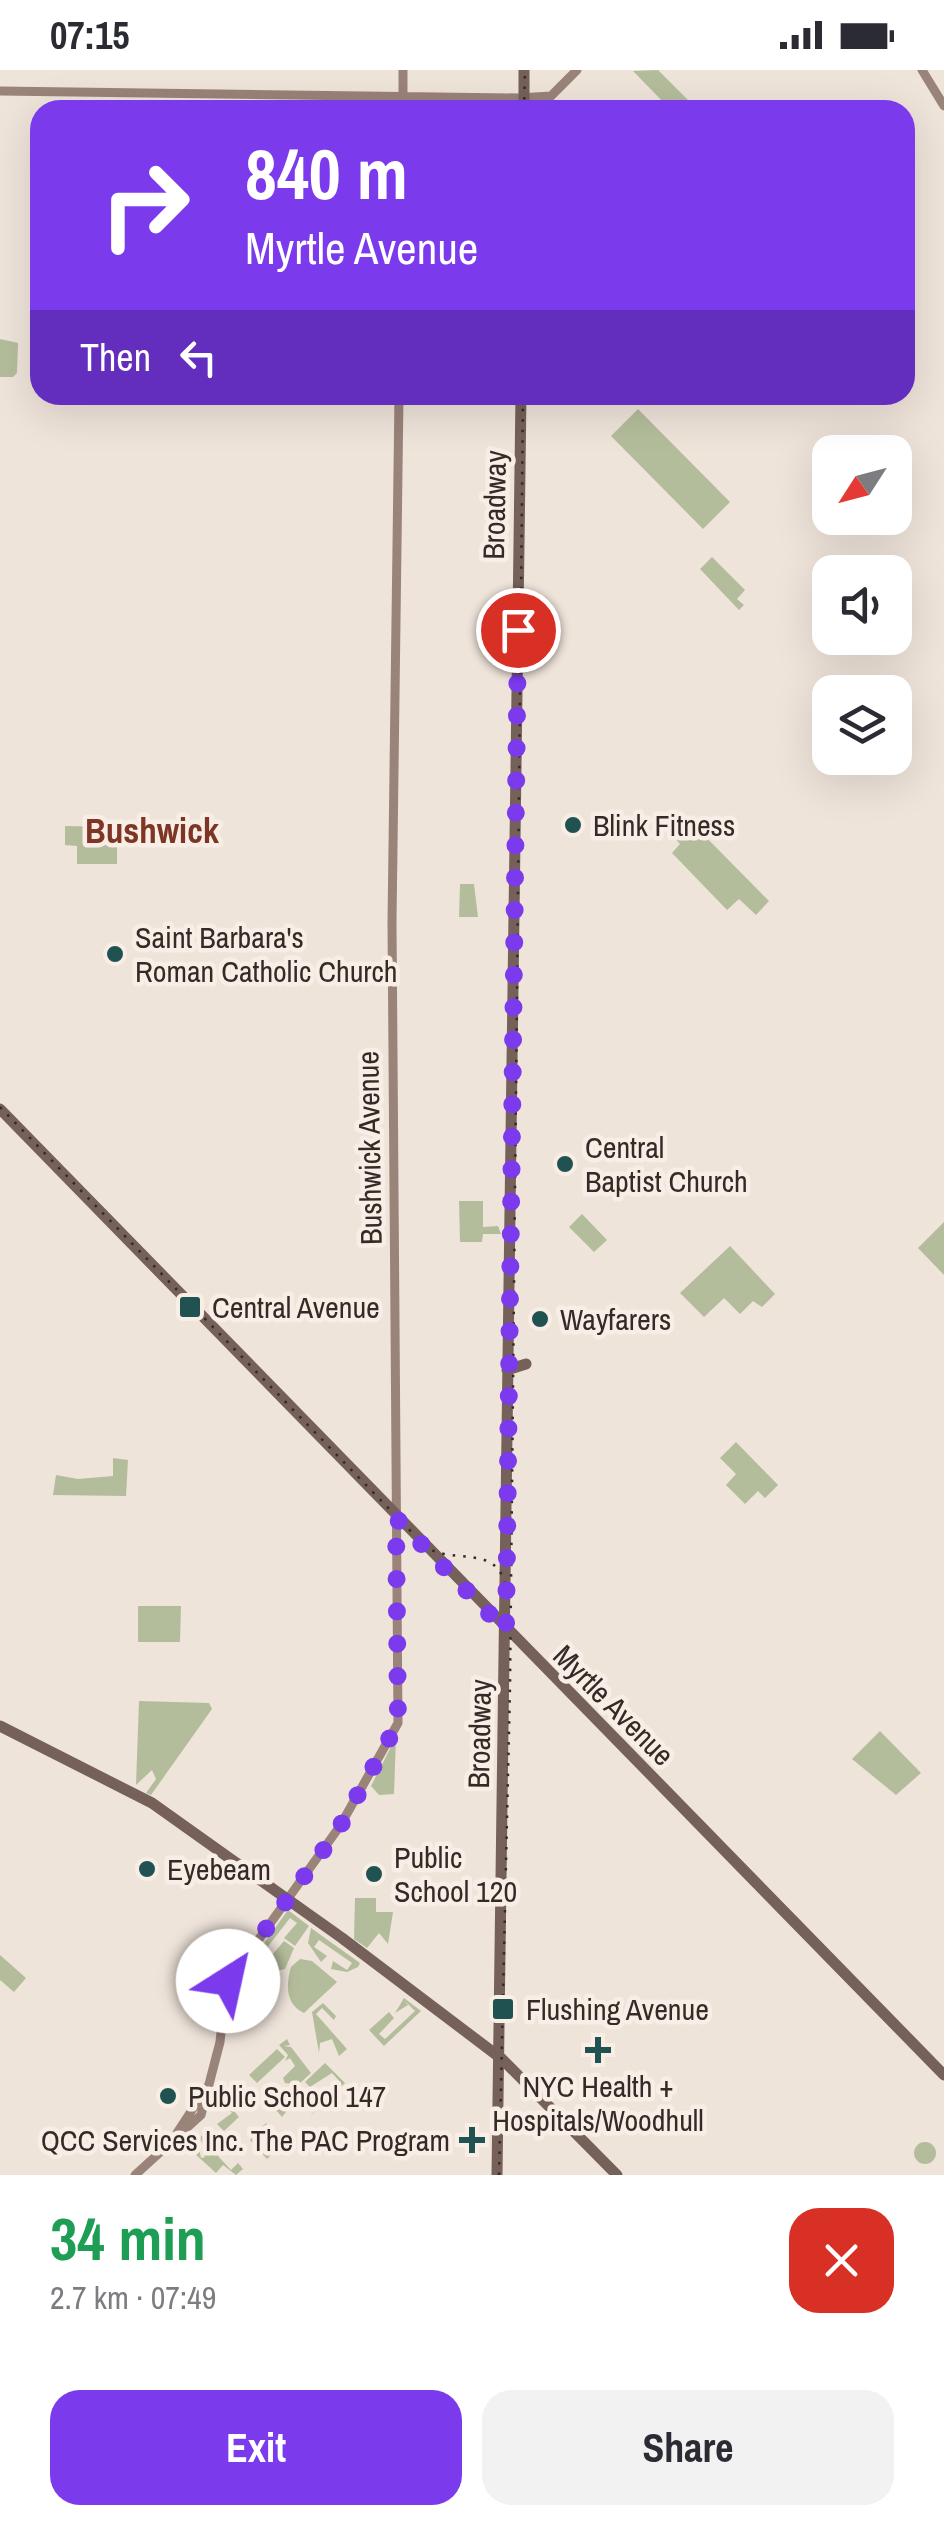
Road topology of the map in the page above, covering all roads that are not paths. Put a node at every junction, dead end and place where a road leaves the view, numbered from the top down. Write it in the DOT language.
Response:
graph roads {
  1 [pos="404,70"];
  2 [pos="524,70"];
  3 [pos="577,70"];
  4 [pos="922,70"];
  5 [pos="0,90"];
  6 [pos="403,96"];
  7 [pos="403,100"];
  8 [pos="464,100"];
  9 [pos="524,100"];
  10 [pos="538,100"];
  11 [pos="944,106"];
  12 [pos="399,405"];
  13 [pos="521,405"];
  14 [pos="0,1110"];
  15 [pos="526,1364"];
  16 [pos="507,1370"];
  17 [pos="396,1518"];
  18 [pos="506,1631"];
  19 [pos="0,1726"];
  20 [pos="286,1899"];
  21 [pos="502,2059"];
  22 [pos="944,2075"];
  23 [pos="135,2175"];
  24 [pos="497,2175"];
  25 [pos="617,2175"];
  1 -- 6 [label="main road"];
  2 -- 9 [label="main road"];
  3 -- 10 [label="main road"];
  4 -- 11 [label="main road"];
  5 -- 6 [label="main road"];
  6 -- 7 [label="main road"];
  6 -- 8 [label="main road"];
  12 -- 17 [label="main road, Bushwick Avenue"];
  13 -- 16 [label="main road, Broadway"];
  14 -- 17 [label="main road, Myrtle Avenue"];
  15 -- 16 [label="main road"];
  16 -- 18 [label="main road, Broadway"];
  17 -- 18 [label="main road, Myrtle Avenue"];
  17 -- 20 [label="main road, Bushwick Avenue"];
  18 -- 21 [label="main road, Broadway"];
  18 -- 22 [label="main road, Myrtle Avenue"];
  19 -- 20 [label="main road"];
  20 -- 21 [label="main road"];
  20 -- 23 [label="main road, Bushwick Avenue"];
  21 -- 24 [label="main road, Broadway"];
  21 -- 25 [label="main road"];
}
